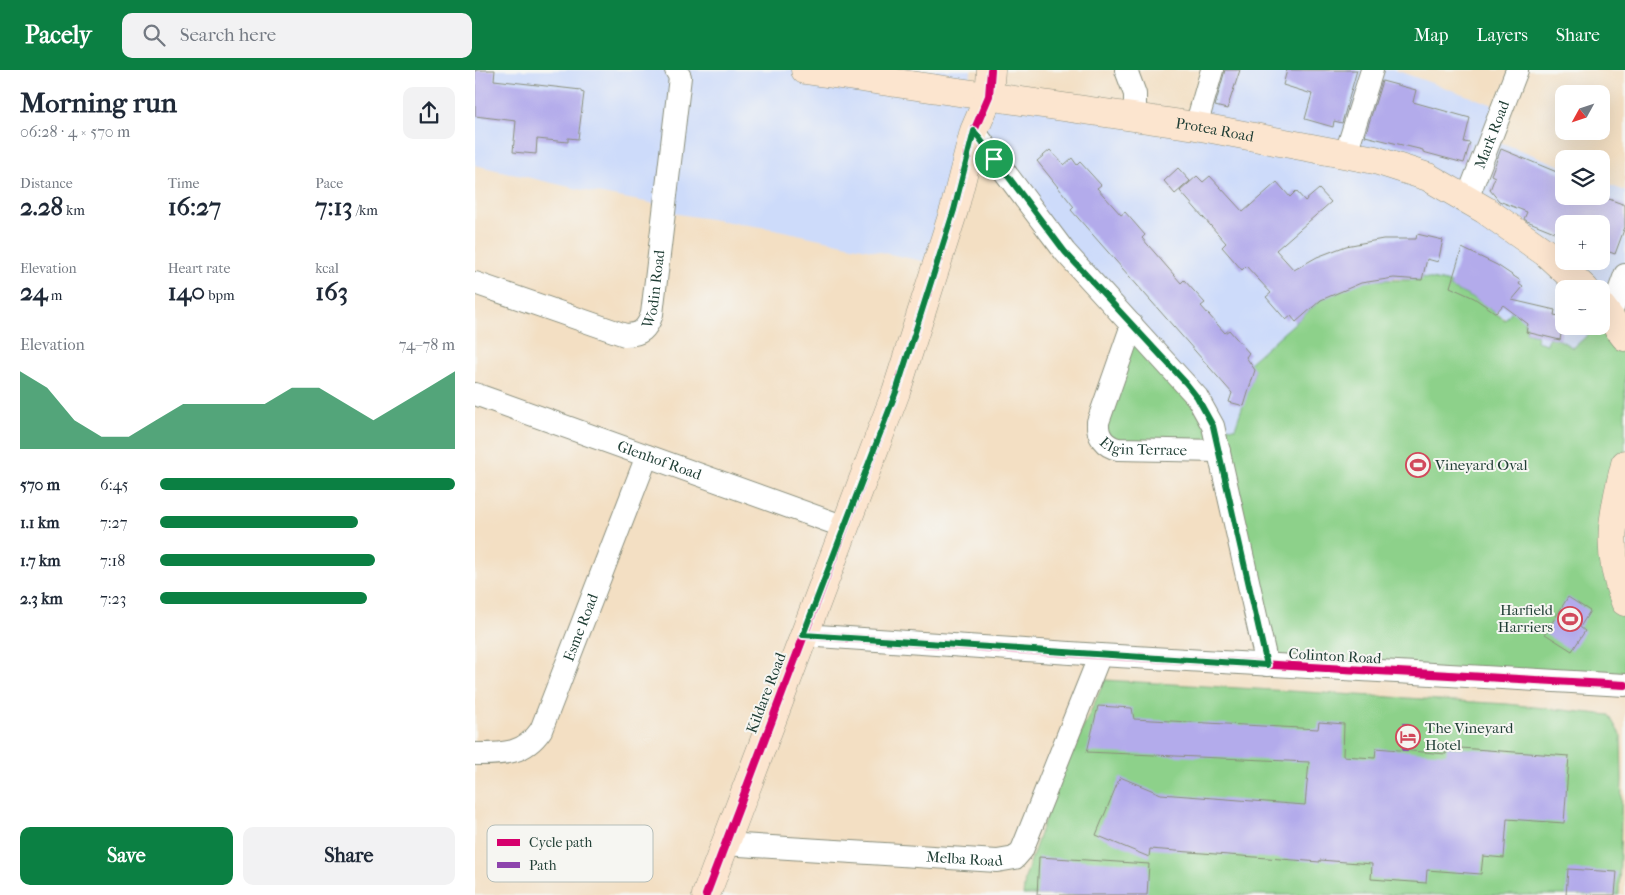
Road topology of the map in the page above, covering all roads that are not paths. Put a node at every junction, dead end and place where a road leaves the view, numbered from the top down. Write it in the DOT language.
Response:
graph roads {
  1 [pos="676,70"];
  2 [pos="805,70"];
  3 [pos="1126,70"];
  4 [pos="1211,70"];
  5 [pos="1372,70"];
  6 [pos="1517,70"];
  7 [pos="980,82"];
  8 [pos="1135,117"];
  9 [pos="1196,126"];
  10 [pos="974,131"];
  11 [pos="1346,153"];
  12 [pos="1467,199"];
  13 [pos="1625,275"];
  14 [pos="1575,280"];
  15 [pos="475,283"];
  16 [pos="1612,320"];
  17 [pos="1132,325"];
  18 [pos="475,394"];
  19 [pos="1219,451"];
  20 [pos="647,456"];
  21 [pos="1625,464"];
  22 [pos="845,527"];
  23 [pos="1625,602"];
  24 [pos="803,635"];
  25 [pos="1100,655"];
  26 [pos="1267,665"];
  27 [pos="1625,686"];
  28 [pos="475,754"];
  29 [pos="723,844"];
  30 [pos="706,895"];
  1 -- 15 [label="street, Wodin Road"];
  2 -- 7 [label="main road, Protea Road"];
  3 -- 8 [label="street"];
  4 -- 9 [label="street"];
  5 -- 11 [label="street"];
  6 -- 12 [label="street, Mark Road"];
  7 -- 8 [label="main road, Protea Road"];
  7 -- 10 [label="main road"];
  8 -- 9 [label="main road, Protea Road"];
  9 -- 11 [label="main road, Protea Road"];
  10 -- 17 [label="street"];
  10 -- 22 [label="main road, Kildare Road"];
  11 -- 12 [label="main road, Protea Road"];
  12 -- 14 [label="main road, Protea Road"];
  13 -- 16 [label="street"];
  17 -- 19 [label="street"];
  17 -- 19 [label="street, Elgin Terrace"];
  18 -- 20 [label="street, Glenhof Road"];
  19 -- 26 [label="street"];
  20 -- 22 [label="street, Glenhof Road"];
  20 -- 28 [label="street, Esme Road"];
  21 -- 23 [label="main road"];
  22 -- 24 [label="main road, Kildare Road"];
  24 -- 25 [label="street, Colinton Road"];
  24 -- 29 [label="main road, Kildare Road"];
  25 -- 26 [label="street, Colinton Road"];
  25 -- 29 [label="street, Melba Road"];
  26 -- 27 [label="street, Colinton Road"];
  29 -- 30 [label="main road, Kildare Road"];
}
